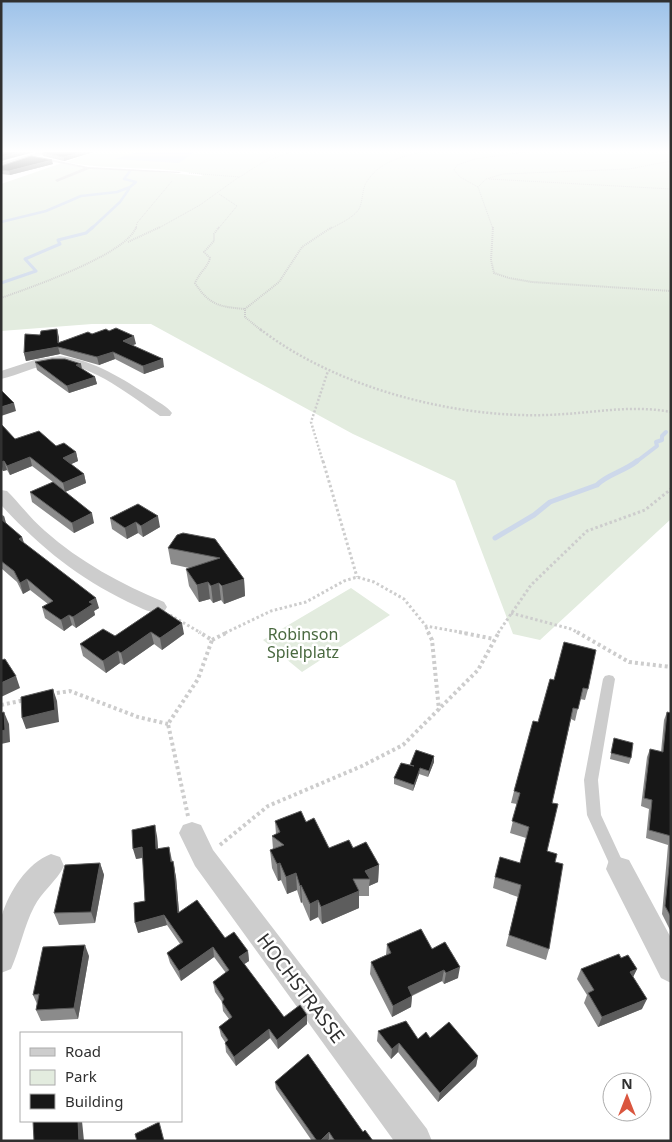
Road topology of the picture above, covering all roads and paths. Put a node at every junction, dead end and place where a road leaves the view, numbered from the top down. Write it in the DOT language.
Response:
graph roads {
  1 [pos="153,203"];
  2 [pos="202,203"];
  3 [pos="233,203"];
  4 [pos="361,203"];
  5 [pos="484,203"];
  6 [pos="127,242"];
  7 [pos="671,291"];
  8 [pos="1,298"];
  9 [pos="245,309"];
  10 [pos="328,371"];
  11 [pos="1,375"];
  12 [pos="671,412"];
  13 [pos="165,413"];
  14 [pos="671,489"];
  15 [pos="1,495"];
  16 [pos="357,577"];
  17 [pos="157,607"];
  18 [pos="511,613"];
  19 [pos="426,626"];
  20 [pos="494,639"];
  21 [pos="212,640"];
  22 [pos="671,667"];
  23 [pos="609,679"];
  24 [pos="41,696"];
  25 [pos="31,698"];
  26 [pos="1,705"];
  27 [pos="439,710"];
  28 [pos="168,724"];
  29 [pos="198,845"];
  30 [pos="50,866"];
  31 [pos="619,869"];
  32 [pos="1,959"];
  33 [pos="671,968"];
  34 [pos="415,1141"];
  1 -- 6 [label="path"];
  2 -- 6 [label="path"];
  3 -- 9 [label="path"];
  4 -- 9 [label="path"];
  5 -- 7 [label="path"];
  6 -- 8 [label="path"];
  9 -- 10 [label="path"];
  10 -- 12 [label="path"];
  10 -- 16 [label="path"];
  11 -- 13 [label="street"];
  14 -- 18 [label="path"];
  15 -- 17 [label="street"];
  16 -- 19 [label="path"];
  16 -- 21 [label="path"];
  17 -- 21 [label="path"];
  18 -- 20 [label="path"];
  18 -- 22 [label="path"];
  19 -- 20 [label="path"];
  19 -- 27 [label="path"];
  20 -- 27 [label="path"];
  21 -- 28 [label="path"];
  23 -- 31 [label="lane"];
  24 -- 28 [label="path"];
  25 -- 26 [label="path"];
  27 -- 29 [label="path"];
  28 -- 29 [label="path"];
  29 -- 34 [label="street, HOCHSTRASSE"];
  30 -- 32 [label="street"];
  31 -- 33 [label="street"];
}
